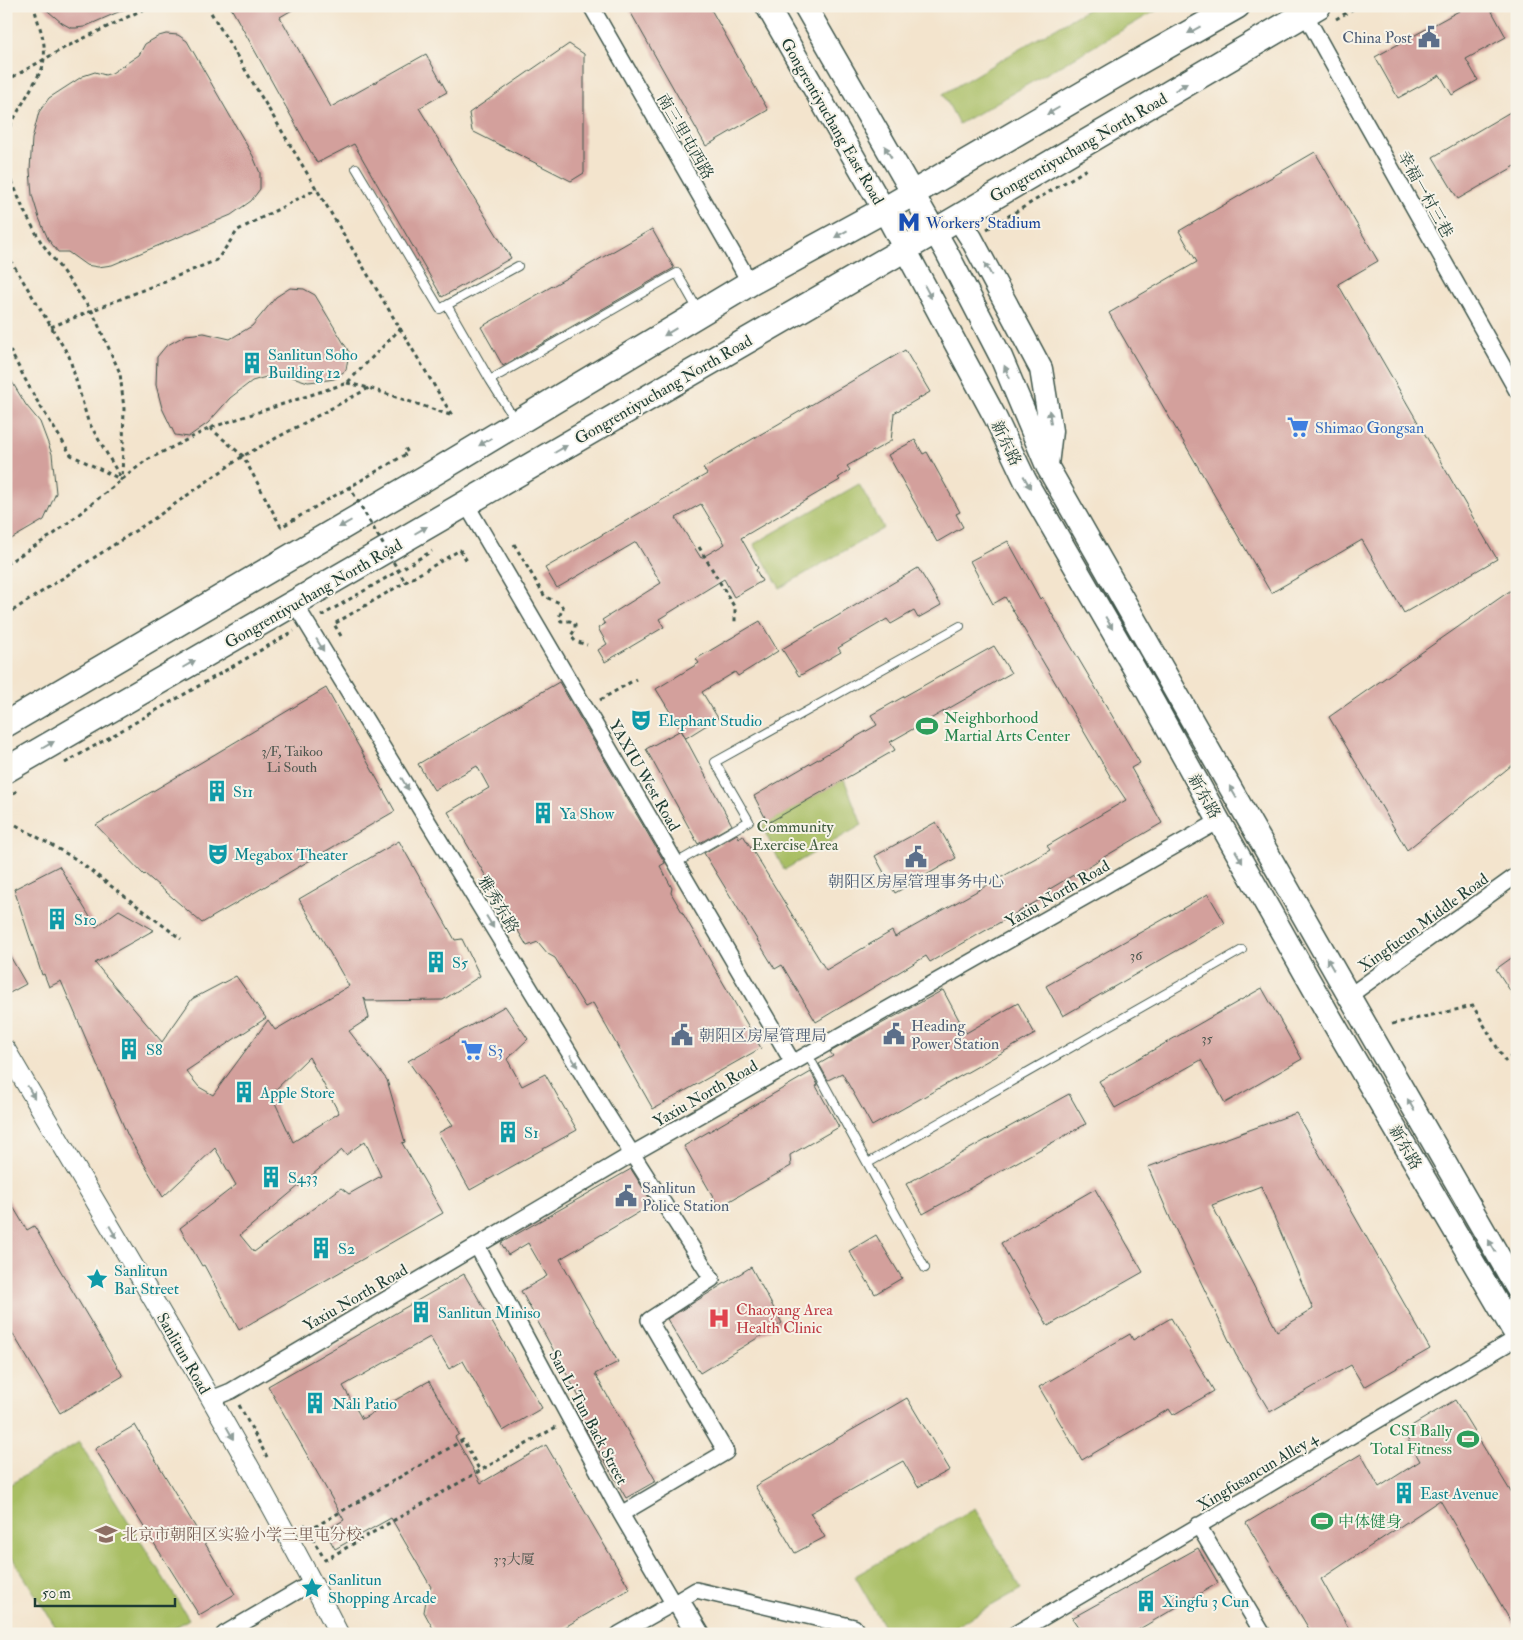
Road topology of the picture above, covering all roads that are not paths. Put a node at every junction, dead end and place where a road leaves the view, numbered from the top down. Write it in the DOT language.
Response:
graph roads {
  1 [pos="590,6"];
  2 [pos="767,6"];
  3 [pos="804,6"];
  4 [pos="1237,6"];
  5 [pos="1312,10"];
  6 [pos="356,168"];
  7 [pos="912,194"];
  8 [pos="884,210"];
  9 [pos="958,218"];
  10 [pos="934,232"];
  11 [pos="905,249"];
  12 [pos="518,266"];
  13 [pos="750,284"];
  14 [pos="447,305"];
  15 [pos="700,314"];
  16 [pos="490,380"];
  17 [pos="1517,391"];
  18 [pos="517,423"];
  19 [pos="1047,466"];
  20 [pos="466,504"];
  21 [pos="294,604"];
  22 [pos="960,626"];
  23 [pos="6,724"];
  24 [pos="6,770"];
  25 [pos="1218,821"];
  26 [pos="676,863"];
  27 [pos="1517,875"];
  28 [pos="1242,950"];
  29 [pos="1349,996"];
  30 [pos="6,1050"];
  31 [pos="808,1055"];
  32 [pos="793,1063"];
  33 [pos="632,1154"];
  34 [pos="868,1163"];
  35 [pos="477,1246"];
  36 [pos="926,1268"];
  37 [pos="1517,1288"];
  38 [pos="1517,1337"];
  39 [pos="211,1399"];
  40 [pos="621,1514"];
  41 [pos="1198,1525"];
  42 [pos="313,1582"];
  43 [pos="677,1601"];
  44 [pos="224,1634"];
  45 [pos="339,1634"];
  46 [pos="619,1634"];
  47 [pos="691,1634"];
  48 [pos="702,1634"];
  49 [pos="858,1634"];
  50 [pos="1015,1634"];
  51 [pos="1263,1634"];
  1 -- 13 [label="street, 南三里屯西路"];
  2 -- 8 [label="main road, Gongrentiyuchang East Road"];
  7 -- 3 [label="main road, 新东路, one-way"];
  4 -- 7 [label="main road, one-way"];
  9 -- 5 [label="main road, Gongrentiyuchang North Road, one-way"];
  5 -- 17 [label="street, 幸福一村三巷"];
  6 -- 14 [label="lane"];
  7 -- 8 [label="main road"];
  7 -- 10 [label="main road, 新东路"];
  8 -- 11 [label="main road, Gongrentiyuchang East Road"];
  8 -- 13 [label="main road, one-way"];
  9 -- 10 [label="main road, Gongrentiyuchang North Road"];
  19 -- 9 [label="main road, 新东路, one-way"];
  10 -- 11 [label="main road, Gongrentiyuchang North Road"];
  19 -- 10 [label="main road, 新东路, one-way"];
  20 -- 11 [label="main road, Gongrentiyuchang North Road, one-way"];
  11 -- 25 [label="main road, 新东路, one-way"];
  12 -- 14 [label="lane"];
  13 -- 15 [label="main road"];
  14 -- 16 [label="lane"];
  15 -- 16 [label="lane"];
  15 -- 18 [label="main road, one-way"];
  16 -- 18 [label="lane"];
  18 -- 23 [label="main road, one-way"];
  29 -- 19 [label="main road, 新东路, one-way"];
  21 -- 20 [label="main road, Gongrentiyuchang North Road, one-way"];
  20 -- 26 [label="street, YAXIU West Road"];
  24 -- 21 [label="main road, Gongrentiyuchang North Road, one-way"];
  21 -- 33 [label="street, 雅秀东路, one-way"];
  22 -- 26 [label="lane"];
  25 -- 31 [label="street, Yaxiu North Road"];
  25 -- 38 [label="main road, 新东路, one-way"];
  26 -- 32 [label="street, YAXIU West Road"];
  27 -- 29 [label="street, Xingfucun Middle Road"];
  28 -- 34 [label="lane"];
  37 -- 29 [label="main road, 新东路, one-way"];
  30 -- 39 [label="street, Sanlitun Road, one-way"];
  31 -- 32 [label="street, Yaxiu North Road"];
  31 -- 34 [label="lane"];
  32 -- 33 [label="street, Yaxiu North Road"];
  33 -- 35 [label="street, Yaxiu North Road"];
  33 -- 40 [label="street, 雅秀东路"];
  34 -- 36 [label="lane"];
  35 -- 39 [label="street, Yaxiu North Road"];
  35 -- 40 [label="street, San Li Tun Back Street"];
  38 -- 41 [label="street, Xingfusancun Alley 4"];
  39 -- 42 [label="street, Sanlitun Road, one-way"];
  40 -- 43 [label="street, San Li Tun Back Street"];
  41 -- 50 [label="street, Xingfusancun Alley 4"];
  41 -- 51 [label="street"];
  42 -- 44 [label="street"];
  42 -- 45 [label="street, Sanlitun Road"];
  43 -- 46 [label="street"];
  43 -- 47 [label="street"];
  43 -- 48 [label="street"];
  43 -- 49 [label="street"];
}
